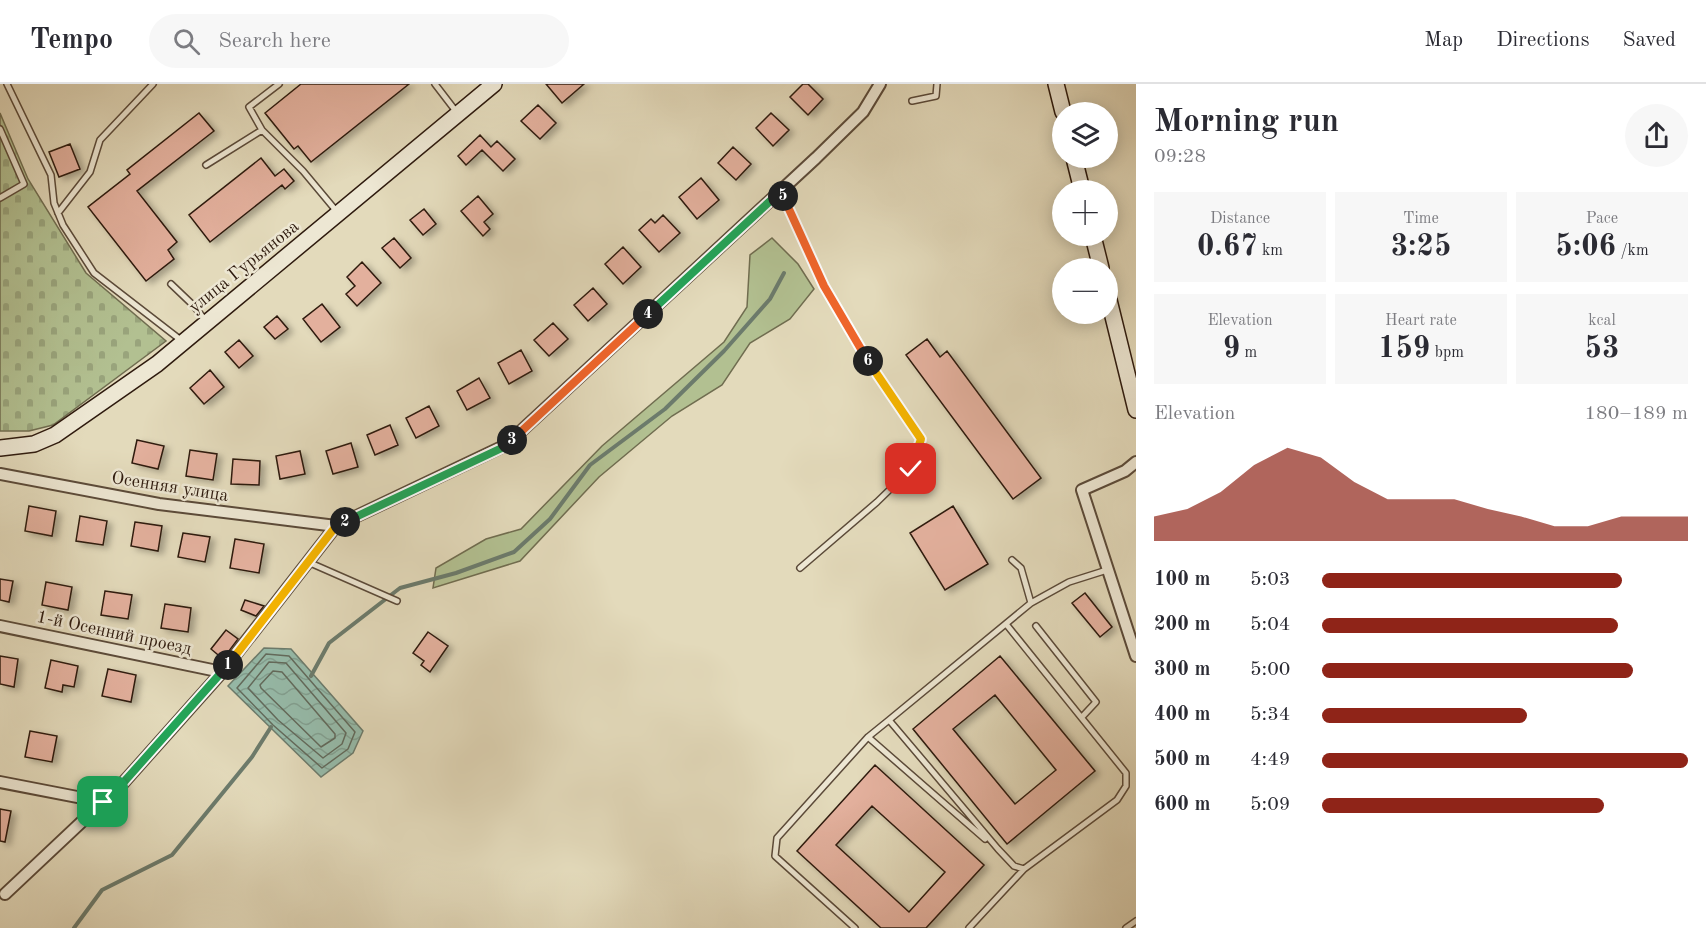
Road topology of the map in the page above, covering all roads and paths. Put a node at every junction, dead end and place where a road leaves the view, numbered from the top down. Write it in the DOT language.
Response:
graph roads {
  1 [pos="7,84"];
  2 [pos="153,84"];
  3 [pos="279,84"];
  4 [pos="435,84"];
  5 [pos="494,84"];
  6 [pos="880,84"];
  7 [pos="938,84"];
  8 [pos="1056,84"];
  9 [pos="912,101"];
  10 [pos="1060,102"];
  11 [pos="459,115"];
  12 [pos="0,129"];
  13 [pos="262,130"];
  14 [pos="206,165"];
  15 [pos="781,191"];
  16 [pos="0,198"];
  17 [pos="58,213"];
  18 [pos="339,214"];
  19 [pos="171,284"];
  20 [pos="207,322"];
  21 [pos="1115,324"];
  22 [pos="183,342"];
  23 [pos="1136,410"];
  24 [pos="0,448"];
  25 [pos="1136,462"];
  26 [pos="0,474"];
  27 [pos="336,526"];
  28 [pos="1012,560"];
  29 [pos="308,562"];
  30 [pos="800,568"];
  31 [pos="1107,570"];
  32 [pos="398,601"];
  33 [pos="1031,603"];
  34 [pos="1006,624"];
  35 [pos="0,626"];
  36 [pos="1036,626"];
  37 [pos="1136,656"];
  38 [pos="222,672"];
  39 [pos="1082,717"];
  40 [pos="889,720"];
  41 [pos="868,738"];
  42 [pos="0,782"];
  43 [pos="103,802"];
  44 [pos="998,849"];
  45 [pos="1024,869"];
  46 [pos="5,894"];
  47 [pos="1136,921"];
  48 [pos="855,928"];
  49 [pos="969,928"];
  50 [pos="1126,928"];
  1 -- 17 [label="lane"];
  2 -- 17 [label="lane"];
  3 -- 13 [label="lane"];
  4 -- 11 [label="lane"];
  5 -- 11 [label="street, улица Гурьянова"];
  6 -- 15 [label="street"];
  7 -- 9 [label="lane"];
  8 -- 10 [label="street"];
  11 -- 18 [label="street, улица Гурьянова"];
  12 -- 16 [label="lane"];
  13 -- 14 [label="lane"];
  13 -- 18 [label="lane"];
  15 -- 27 [label="street"];
  15 -- 30 [label="lane"];
  17 -- 22 [label="lane"];
  18 -- 20 [label="street, улица Гурьянова"];
  19 -- 20 [label="lane"];
  20 -- 22 [label="street, улица Гурьянова"];
  21 -- 23 [label="street"];
  22 -- 24 [label="street, улица Гурьянова"];
  25 -- 31 [label="street"];
  26 -- 27 [label="street, Осенняя улица"];
  27 -- 29 [label="street"];
  28 -- 33 [label="lane"];
  29 -- 32 [label="lane"];
  29 -- 38 [label="street"];
  31 -- 33 [label="lane"];
  31 -- 37 [label="street"];
  33 -- 34 [label="lane"];
  34 -- 39 [label="lane"];
  34 -- 40 [label="lane"];
  35 -- 38 [label="street, 1-й Осенний проезд"];
  36 -- 39 [label="lane"];
  38 -- 43 [label="street"];
  39 -- 45 [label="lane"];
  40 -- 41 [label="lane"];
  40 -- 44 [label="lane"];
  41 -- 44 [label="lane"];
  41 -- 48 [label="lane"];
  42 -- 43 [label="street"];
  43 -- 46 [label="street"];
  44 -- 45 [label="lane"];
  45 -- 49 [label="lane"];
  47 -- 50 [label="lane"];
}
